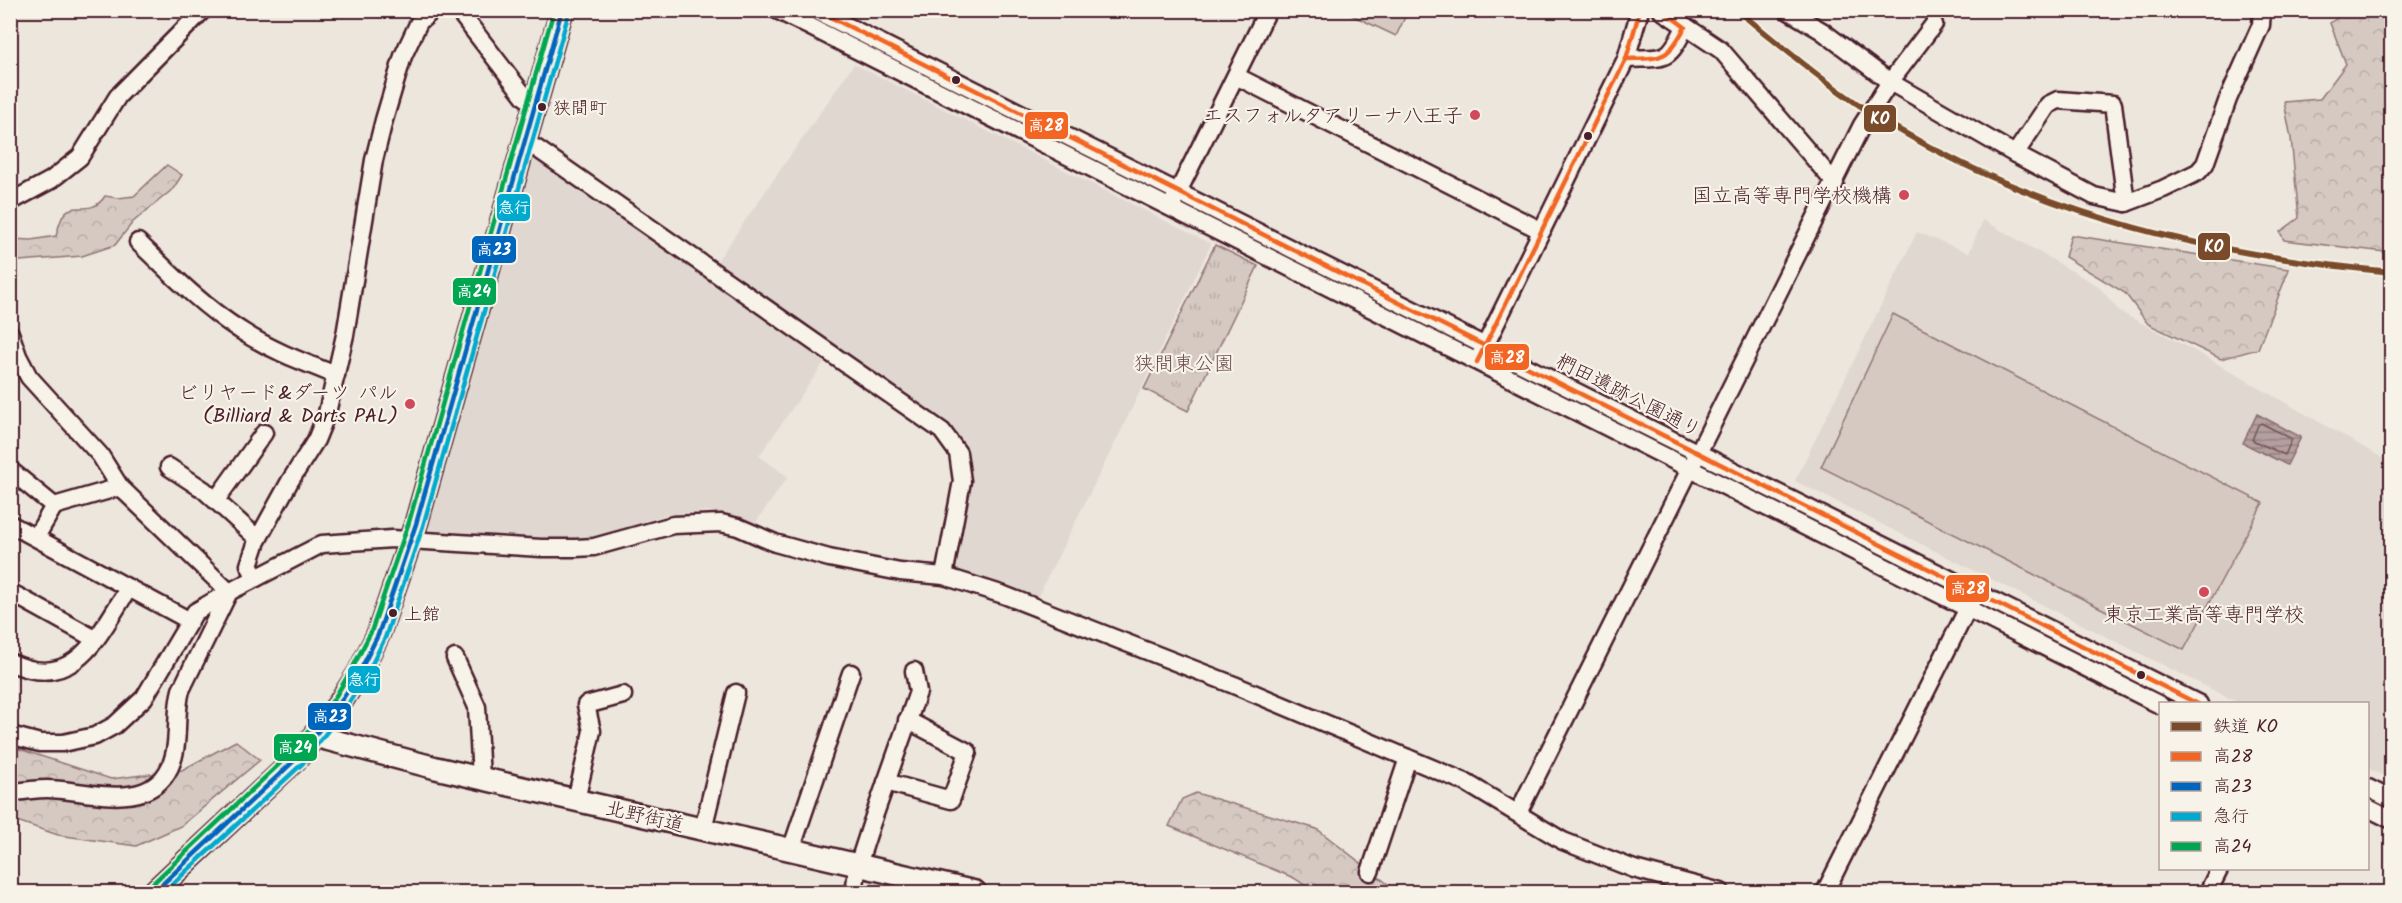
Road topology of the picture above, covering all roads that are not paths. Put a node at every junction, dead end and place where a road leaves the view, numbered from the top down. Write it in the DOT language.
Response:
graph roads {
  1 [pos="202,10"];
  2 [pos="432,10"];
  3 [pos="458,10"];
  4 [pos="562,10"];
  5 [pos="777,10"];
  6 [pos="1268,10"];
  7 [pos="1640,10"];
  8 [pos="1661,10"];
  9 [pos="1787,10"];
  10 [pos="2262,10"];
  11 [pos="816,15"];
  12 [pos="414,16"];
  13 [pos="1934,24"];
  14 [pos="1685,27"];
  15 [pos="1626,59"];
  16 [pos="1236,76"];
  17 [pos="1888,86"];
  18 [pos="535,105"];
  19 [pos="524,144"];
  20 [pos="2015,154"];
  21 [pos="1835,183"];
  22 [pos="1178,192"];
  23 [pos="10,202"];
  24 [pos="2126,203"];
  25 [pos="1170,208"];
  26 [pos="1542,231"];
  27 [pos="138,243"];
  28 [pos="10,333"];
  29 [pos="1485,346"];
  30 [pos="1477,362"];
  31 [pos="336,375"];
  32 [pos="264,433"];
  33 [pos="1698,453"];
  34 [pos="169,467"];
  35 [pos="1690,468"];
  36 [pos="10,470"];
  37 [pos="120,487"];
  38 [pos="216,500"];
  39 [pos="54,506"];
  40 [pos="10,524"];
  41 [pos="36,537"];
  42 [pos="258,539"];
  43 [pos="411,541"];
  44 [pos="944,576"];
  45 [pos="256,578"];
  46 [pos="129,588"];
  47 [pos="10,592"];
  48 [pos="229,592"];
  49 [pos="1976,592"];
  50 [pos="1968,608"];
  51 [pos="190,621"];
  52 [pos="95,639"];
  53 [pos="455,658"];
  54 [pos="10,662"];
  55 [pos="914,671"];
  56 [pos="850,672"];
  57 [pos="736,693"];
  58 [pos="623,696"];
  59 [pos="2195,702"];
  60 [pos="2159,704"];
  61 [pos="907,720"];
  62 [pos="10,735"];
  63 [pos="315,736"];
  64 [pos="1408,758"];
  65 [pos="481,778"];
  66 [pos="886,782"];
  67 [pos="2369,789"];
  68 [pos="10,793"];
  69 [pos="576,800"];
  70 [pos="2391,800"];
  71 [pos="2369,809"];
  72 [pos="1518,813"];
  73 [pos="2391,820"];
  74 [pos="703,829"];
  75 [pos="791,850"];
  76 [pos="858,865"];
  77 [pos="2219,870"];
  78 [pos="1370,872"];
  79 [pos="1669,886"];
  80 [pos="947,890"];
  81 [pos="154,892"];
  82 [pos="854,892"];
  83 [pos="975,892"];
  84 [pos="1721,892"];
  85 [pos="1825,892"];
  86 [pos="2208,892"];
  1 -- 23 [label="street"];
  2 -- 12 [label="street"];
  3 -- 18 [label="street"];
  4 -- 18 [label="main road"];
  5 -- 11 [label="street, 椚田遺跡公園通り"];
  6 -- 16 [label="street"];
  7 -- 15 [label="street"];
  8 -- 14 [label="street"];
  9 -- 17 [label="street"];
  10 -- 24 [label="street"];
  11 -- 22 [label="street, 椚田遺跡公園通り"];
  11 -- 25 [label="street, 椚田遺跡公園通り"];
  12 -- 31 [label="street"];
  13 -- 17 [label="street"];
  14 -- 15 [label="street"];
  14 -- 21 [label="street"];
  15 -- 26 [label="street"];
  16 -- 22 [label="street"];
  16 -- 26 [label="street"];
  17 -- 20 [label="street"];
  17 -- 21 [label="street"];
  18 -- 19 [label="main road"];
  19 -- 43 [label="main road"];
  19 -- 44 [label="street"];
  20 -- 24 [label="street"];
  20 -- 24 [label="street"];
  21 -- 33 [label="street"];
  22 -- 25 [label="street"];
  22 -- 29 [label="street, 椚田遺跡公園通り"];
  25 -- 30 [label="street, 椚田遺跡公園通り"];
  26 -- 29 [label="street"];
  27 -- 31 [label="street"];
  28 -- 37 [label="street"];
  29 -- 30 [label="street"];
  29 -- 33 [label="street, 椚田遺跡公園通り"];
  30 -- 35 [label="street, 椚田遺跡公園通り"];
  31 -- 42 [label="street"];
  32 -- 38 [label="street"];
  33 -- 35 [label="street"];
  33 -- 49 [label="street, 椚田遺跡公園通り"];
  34 -- 38 [label="street"];
  35 -- 50 [label="street, 椚田遺跡公園通り"];
  35 -- 72 [label="street"];
  36 -- 39 [label="street"];
  37 -- 39 [label="street"];
  37 -- 48 [label="street"];
  38 -- 42 [label="street"];
  39 -- 41 [label="street"];
  40 -- 41 [label="street"];
  41 -- 46 [label="street"];
  42 -- 45 [label="street"];
  43 -- 44 [label="street"];
  43 -- 45 [label="street"];
  43 -- 63 [label="main road"];
  44 -- 64 [label="street"];
  45 -- 48 [label="street"];
  46 -- 51 [label="street"];
  46 -- 52 [label="street"];
  47 -- 52 [label="street"];
  48 -- 51 [label="street"];
  48 -- 68 [label="street"];
  49 -- 50 [label="street"];
  49 -- 59 [label="street, 椚田遺跡公園通り"];
  50 -- 60 [label="street, 椚田遺跡公園通り"];
  50 -- 85 [label="street"];
  51 -- 62 [label="street"];
  52 -- 54 [label="street"];
  53 -- 65 [label="street"];
  55 -- 61 [label="street"];
  56 -- 75 [label="street"];
  57 -- 74 [label="street"];
  58 -- 69 [label="street"];
  61 -- 66 [label="street"];
  61 -- 66 [label="street"];
  63 -- 65 [label="main road, 北野街道"];
  63 -- 81 [label="main road"];
  64 -- 72 [label="street"];
  64 -- 78 [label="street"];
  65 -- 69 [label="main road, 北野街道"];
  66 -- 76 [label="street"];
  67 -- 70 [label="street"];
  69 -- 74 [label="main road, 北野街道"];
  71 -- 73 [label="street"];
  72 -- 79 [label="street"];
  74 -- 75 [label="main road, 北野街道"];
  75 -- 76 [label="main road, 北野街道"];
  76 -- 80 [label="main road, 北野街道"];
  76 -- 82 [label="street"];
  77 -- 86 [label="street"];
  79 -- 84 [label="street"];
  80 -- 83 [label="main road, 北野街道"];
}
